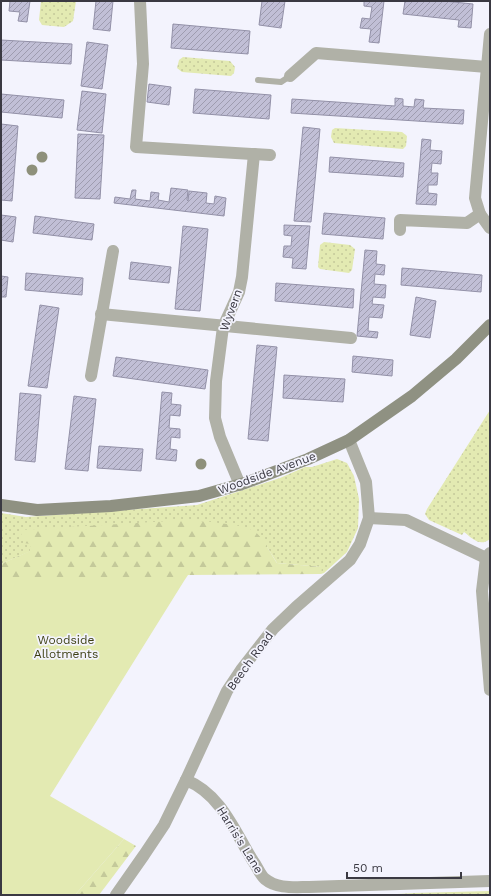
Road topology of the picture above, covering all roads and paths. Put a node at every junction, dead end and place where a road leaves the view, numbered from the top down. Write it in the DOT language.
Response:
graph roads {
  1 [pos="140,1"];
  2 [pos="490,34"];
  3 [pos="487,67"];
  4 [pos="290,76"];
  5 [pos="258,80"];
  6 [pos="254,154"];
  7 [pos="270,156"];
  8 [pos="480,214"];
  9 [pos="490,228"];
  10 [pos="400,230"];
  11 [pos="113,251"];
  12 [pos="101,314"];
  13 [pos="490,326"];
  14 [pos="222,327"];
  15 [pos="351,338"];
  16 [pos="91,376"];
  17 [pos="349,440"];
  18 [pos="240,485"];
  19 [pos="1,505"];
  20 [pos="369,518"];
  21 [pos="488,556"];
  22 [pos="490,690"];
  23 [pos="186,780"];
  24 [pos="490,880"];
  25 [pos="116,895"];
  1 -- 6 [label="street"];
  2 -- 3 [label="street"];
  3 -- 4 [label="street"];
  3 -- 8 [label="street"];
  4 -- 5 [label="lane"];
  6 -- 7 [label="street"];
  6 -- 14 [label="street, Wyvern"];
  8 -- 9 [label="street"];
  8 -- 10 [label="street"];
  11 -- 12 [label="street"];
  12 -- 14 [label="street"];
  12 -- 16 [label="street"];
  13 -- 17 [label="street, Woodside Avenue"];
  14 -- 15 [label="street"];
  14 -- 18 [label="street, Wyvern"];
  17 -- 18 [label="street, Woodside Avenue"];
  17 -- 20 [label="street, Beech Road"];
  18 -- 19 [label="street, Woodside Avenue"];
  20 -- 21 [label="street"];
  20 -- 23 [label="street, Beech Road"];
  21 -- 22 [label="street"];
  23 -- 24 [label="street, Harris's Lane"];
  23 -- 25 [label="street, Beech Road"];
}
